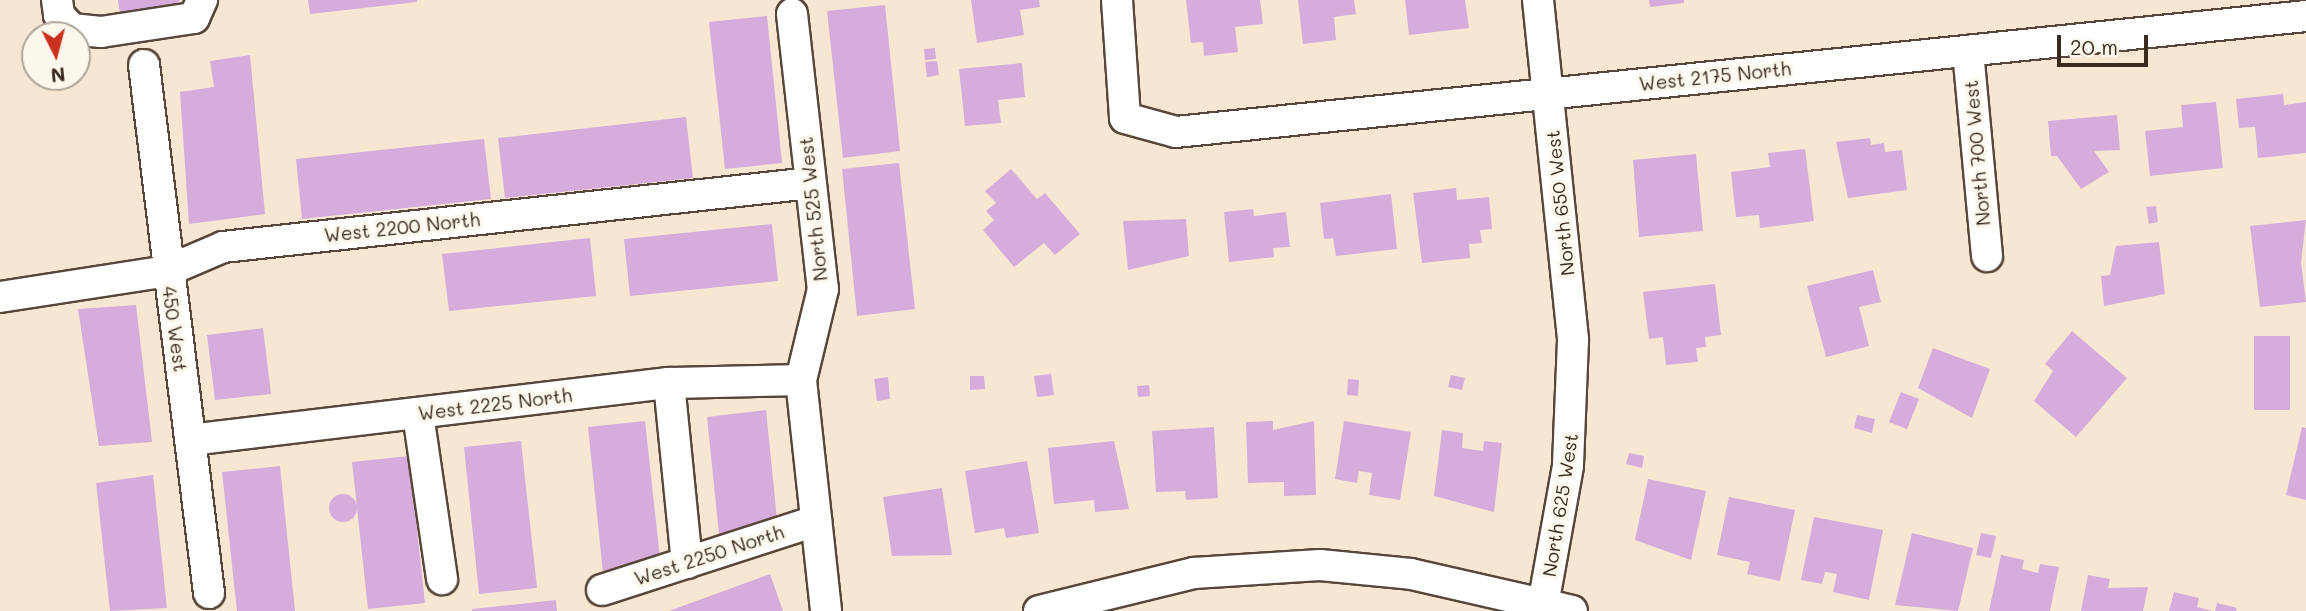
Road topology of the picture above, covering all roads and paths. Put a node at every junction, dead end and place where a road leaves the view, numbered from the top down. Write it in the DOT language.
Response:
graph roads {
  1 [pos="57,0"];
  2 [pos="202,0"];
  3 [pos="1117,0"];
  4 [pos="1538,0"];
  5 [pos="792,14"];
  6 [pos="2306,16"];
  7 [pos="1968,51"];
  8 [pos="144,65"];
  9 [pos="1549,93"];
  10 [pos="811,183"];
  11 [pos="1987,256"];
  12 [pos="167,271"];
  13 [pos="0,297"];
  14 [pos="801,380"];
  15 [pos="669,383"];
  16 [pos="1574,406"];
  17 [pos="418,414"];
  18 [pos="190,440"];
  19 [pos="816,521"];
  20 [pos="687,563"];
  21 [pos="442,579"];
  22 [pos="602,590"];
  23 [pos="209,593"];
  24 [pos="1557,608"];
  25 [pos="826,611"];
  26 [pos="1039,611"];
  1 -- 2 [label="street"];
  3 -- 9 [label="street, West 2175 North"];
  4 -- 9 [label="street, North 650 West"];
  5 -- 10 [label="street, North 525 West"];
  6 -- 7 [label="street, West 2175 North"];
  7 -- 9 [label="street, West 2175 North"];
  7 -- 11 [label="street, North 700 West"];
  8 -- 12 [label="street, 450 West"];
  9 -- 16 [label="street, North 650 West"];
  10 -- 12 [label="street, West 2200 North"];
  10 -- 14 [label="street, North 525 West"];
  12 -- 13 [label="street, West 2200 North"];
  12 -- 18 [label="street, 450 West"];
  14 -- 15 [label="street, West 2225 North"];
  14 -- 19 [label="street, North 525 West"];
  15 -- 17 [label="street, West 2225 North"];
  15 -- 20 [label="street"];
  16 -- 24 [label="street, North 625 West"];
  17 -- 18 [label="street, West 2225 North"];
  17 -- 21 [label="street"];
  18 -- 23 [label="street, 450 West"];
  19 -- 20 [label="street, West 2250 North"];
  19 -- 25 [label="street, North 525 West"];
  20 -- 22 [label="street, West 2250 North"];
  24 -- 26 [label="street"];
}
